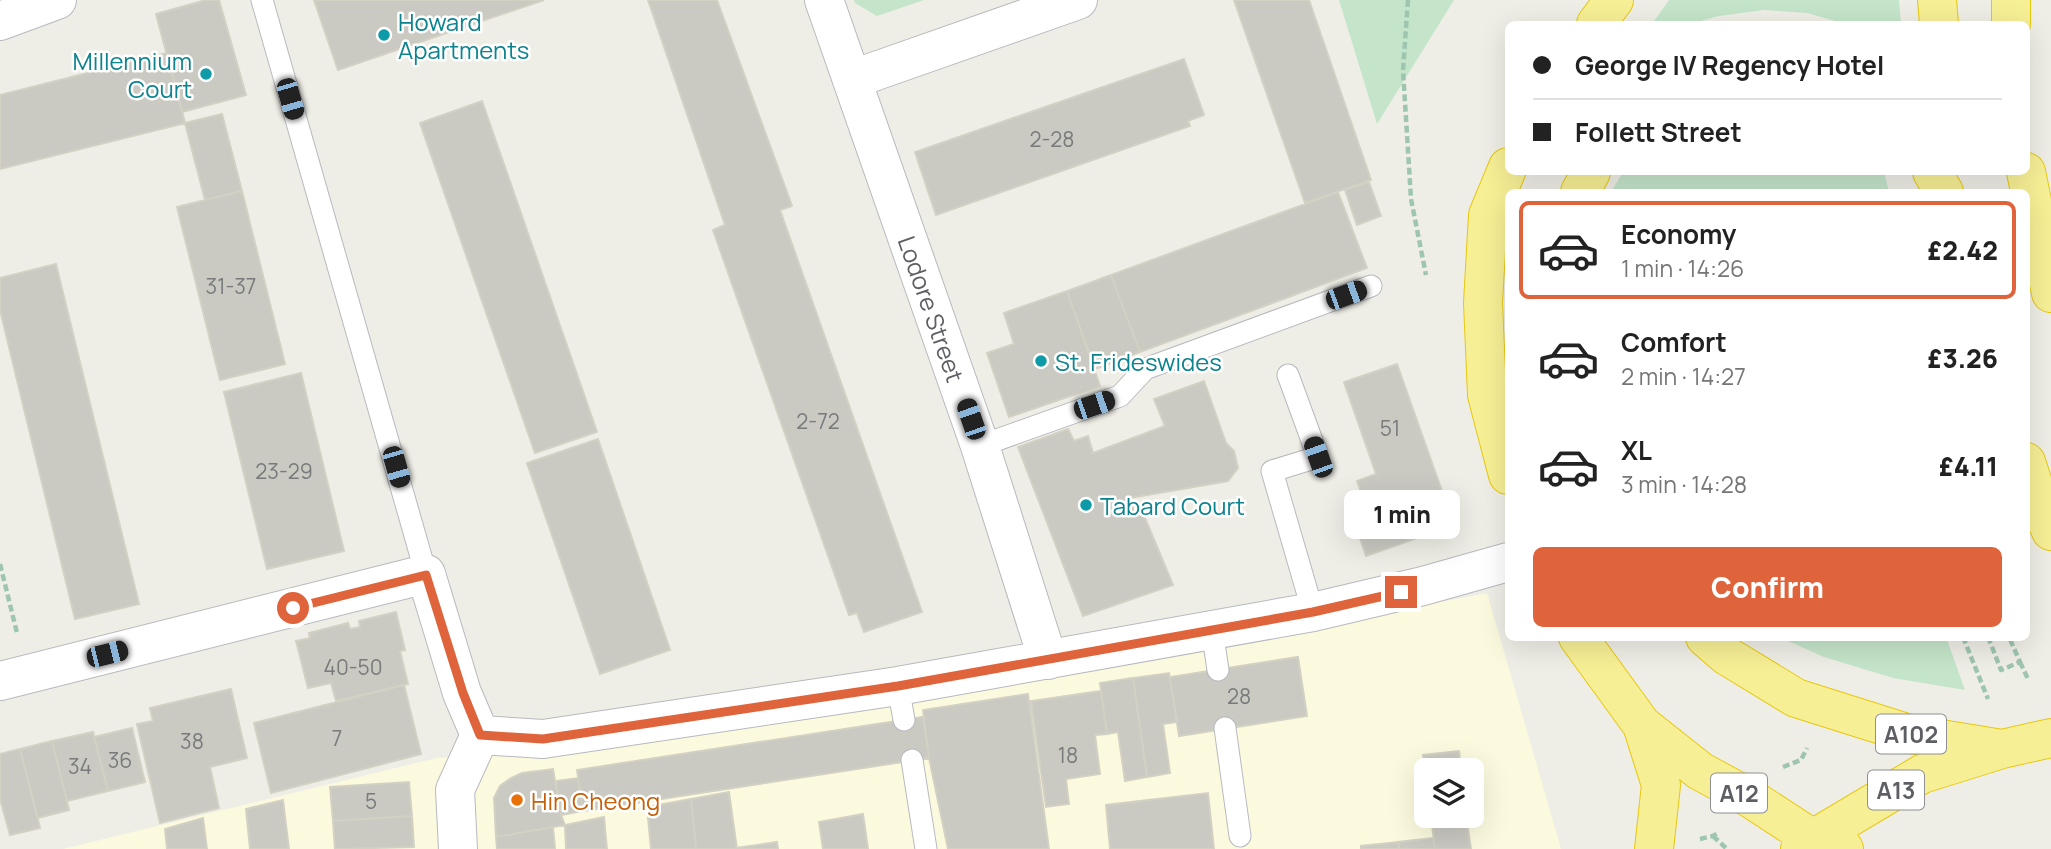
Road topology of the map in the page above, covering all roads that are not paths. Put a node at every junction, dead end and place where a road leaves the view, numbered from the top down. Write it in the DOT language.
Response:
graph roads {
  1 [pos="57,0"];
  2 [pos="262,0"];
  3 [pos="824,0"];
  4 [pos="1078,0"];
  5 [pos="1614,0"];
  6 [pos="1937,0"];
  7 [pos="2011,0"];
  8 [pos="0,21"];
  9 [pos="1598,21"];
  10 [pos="1939,21"];
  11 [pos="2011,21"];
  12 [pos="853,79"];
  13 [pos="1505,174"];
  14 [pos="2030,191"];
  15 [pos="1371,286"];
  16 [pos="2051,293"];
  17 [pos="1288,375"];
  18 [pos="980,446"];
  19 [pos="1505,463"];
  20 [pos="2030,473"];
  21 [pos="2051,531"];
  22 [pos="1505,563"];
  23 [pos="426,575"];
  24 [pos="1313,612"];
  25 [pos="1212,631"];
  26 [pos="1581,641"];
  27 [pos="1710,641"];
  28 [pos="1048,660"];
  29 [pos="1218,670"];
  30 [pos="13,678"];
  31 [pos="1642,725"];
  32 [pos="1225,728"];
  33 [pos="480,735"];
  34 [pos="2051,738"];
  35 [pos="2002,748"];
  36 [pos="912,760"];
  37 [pos="1240,836"];
  38 [pos="1819,845"];
  39 [pos="458,849"];
  40 [pos="926,849"];
  41 [pos="1654,849"];
  1 -- 8 [label="street"];
  2 -- 23 [label="lane"];
  3 -- 12 [label="street, Lodore Street"];
  4 -- 12 [label="street"];
  5 -- 9 [label="highway"];
  6 -- 10 [label="highway"];
  7 -- 11 [label="highway"];
  12 -- 18 [label="street, Lodore Street"];
  13 -- 19 [label="highway"];
  14 -- 16 [label="highway"];
  15 -- 18 [label="lane"];
  17 -- 24 [label="lane"];
  18 -- 28 [label="street, Lodore Street"];
  20 -- 21 [label="highway"];
  22 -- 24 [label="street"];
  23 -- 30 [label="street"];
  23 -- 33 [label="street"];
  24 -- 25 [label="street"];
  25 -- 28 [label="street"];
  25 -- 29 [label="lane"];
  26 -- 31 [label="highway, A12"];
  27 -- 35 [label="highway, A102"];
  28 -- 33 [label="street"];
  31 -- 38 [label="highway, A12"];
  31 -- 41 [label="highway, A12"];
  32 -- 37 [label="lane"];
  33 -- 39 [label="street"];
  34 -- 35 [label="highway, A13"];
  35 -- 38 [label="highway, A13"];
  36 -- 40 [label="lane"];
}
